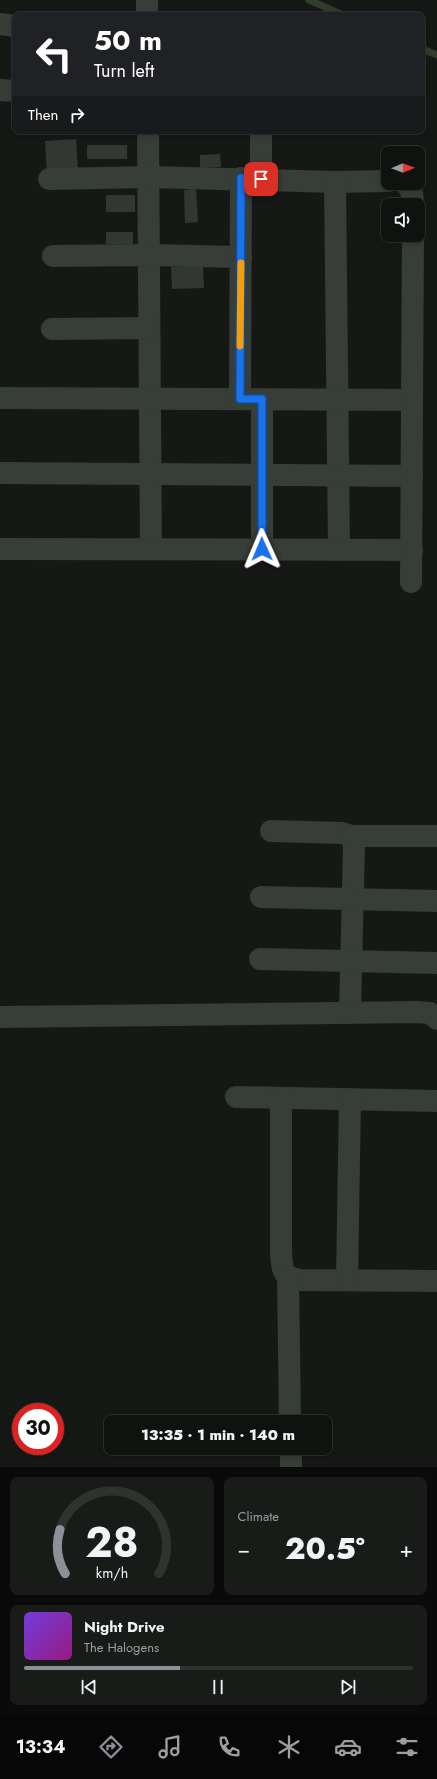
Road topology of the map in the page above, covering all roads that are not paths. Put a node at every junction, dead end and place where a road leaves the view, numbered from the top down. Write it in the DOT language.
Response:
graph roads {
  1 [pos="147,0"];
  2 [pos="147,12"];
  3 [pos="0,24"];
  4 [pos="12,26"];
  5 [pos="0,90"];
  6 [pos="12,91"];
  7 [pos="148,134"];
  8 [pos="260,134"];
  9 [pos="149,177"];
  10 [pos="49,179"];
  11 [pos="251,179"];
  12 [pos="381,181"];
  13 [pos="335,182"];
  14 [pos="413,242"];
  15 [pos="149,255"];
  16 [pos="53,256"];
  17 [pos="241,257"];
  18 [pos="149,328"];
  19 [pos="52,329"];
  20 [pos="0,398"];
  21 [pos="149,398"];
  22 [pos="240,399"];
  23 [pos="262,399"];
  24 [pos="337,399"];
  25 [pos="412,400"];
  26 [pos="0,473"];
  27 [pos="150,474"];
  28 [pos="261,474"];
  29 [pos="336,475"];
  30 [pos="412,476"];
  31 [pos="0,549"];
  32 [pos="151,549"];
  33 [pos="262,549"];
  34 [pos="338,549"];
  35 [pos="412,550"];
  36 [pos="411,582"];
  37 [pos="271,831"];
  38 [pos="351,836"];
  39 [pos="437,836"];
  40 [pos="261,897"];
  41 [pos="352,900"];
  42 [pos="437,902"];
  43 [pos="260,959"];
  44 [pos="351,962"];
  45 [pos="437,963"];
  46 [pos="350,1012"];
  47 [pos="0,1017"];
  48 [pos="437,1019"];
  49 [pos="236,1097"];
  50 [pos="281,1098"];
  51 [pos="350,1099"];
  52 [pos="437,1101"];
  53 [pos="288,1277"];
  54 [pos="346,1280"];
  55 [pos="437,1281"];
  56 [pos="290,1415"];
  57 [pos="291,1455"];
  58 [pos="291,1467"];
  1 -- 2 [label="street"];
  3 -- 4 [label="street"];
  5 -- 6 [label="street"];
  7 -- 9 [label="street"];
  8 -- 11 [label="street"];
  9 -- 10 [label="street"];
  9 -- 11 [label="street"];
  9 -- 15 [label="street"];
  11 -- 13 [label="street"];
  11 -- 17 [label="street"];
  12 -- 13 [label="street"];
  13 -- 24 [label="street"];
  14 -- 25 [label="street"];
  15 -- 16 [label="street"];
  15 -- 17 [label="street"];
  15 -- 18 [label="street"];
  17 -- 22 [label="street"];
  18 -- 19 [label="street"];
  18 -- 21 [label="street"];
  20 -- 21 [label="street"];
  21 -- 22 [label="street"];
  21 -- 27 [label="street"];
  22 -- 23 [label="street"];
  23 -- 24 [label="street"];
  23 -- 28 [label="street"];
  24 -- 25 [label="street"];
  24 -- 29 [label="street"];
  25 -- 30 [label="street"];
  26 -- 27 [label="street"];
  27 -- 28 [label="street"];
  27 -- 32 [label="street"];
  28 -- 29 [label="street"];
  28 -- 33 [label="street"];
  29 -- 30 [label="street"];
  29 -- 34 [label="street"];
  30 -- 35 [label="street"];
  31 -- 32 [label="street"];
  32 -- 33 [label="street"];
  33 -- 34 [label="street"];
  34 -- 35 [label="street"];
  35 -- 36 [label="street"];
  37 -- 38 [label="street"];
  38 -- 39 [label="street"];
  38 -- 41 [label="street"];
  40 -- 41 [label="street"];
  41 -- 42 [label="street"];
  41 -- 44 [label="street"];
  43 -- 44 [label="street"];
  44 -- 45 [label="street"];
  44 -- 46 [label="street"];
  46 -- 47 [label="street"];
  46 -- 48 [label="street"];
  49 -- 50 [label="street"];
  50 -- 51 [label="street"];
  50 -- 53 [label="street"];
  51 -- 52 [label="street"];
  51 -- 54 [label="street"];
  53 -- 54 [label="street"];
  53 -- 56 [label="street"];
  54 -- 55 [label="street"];
  57 -- 58 [label="street"];
}
